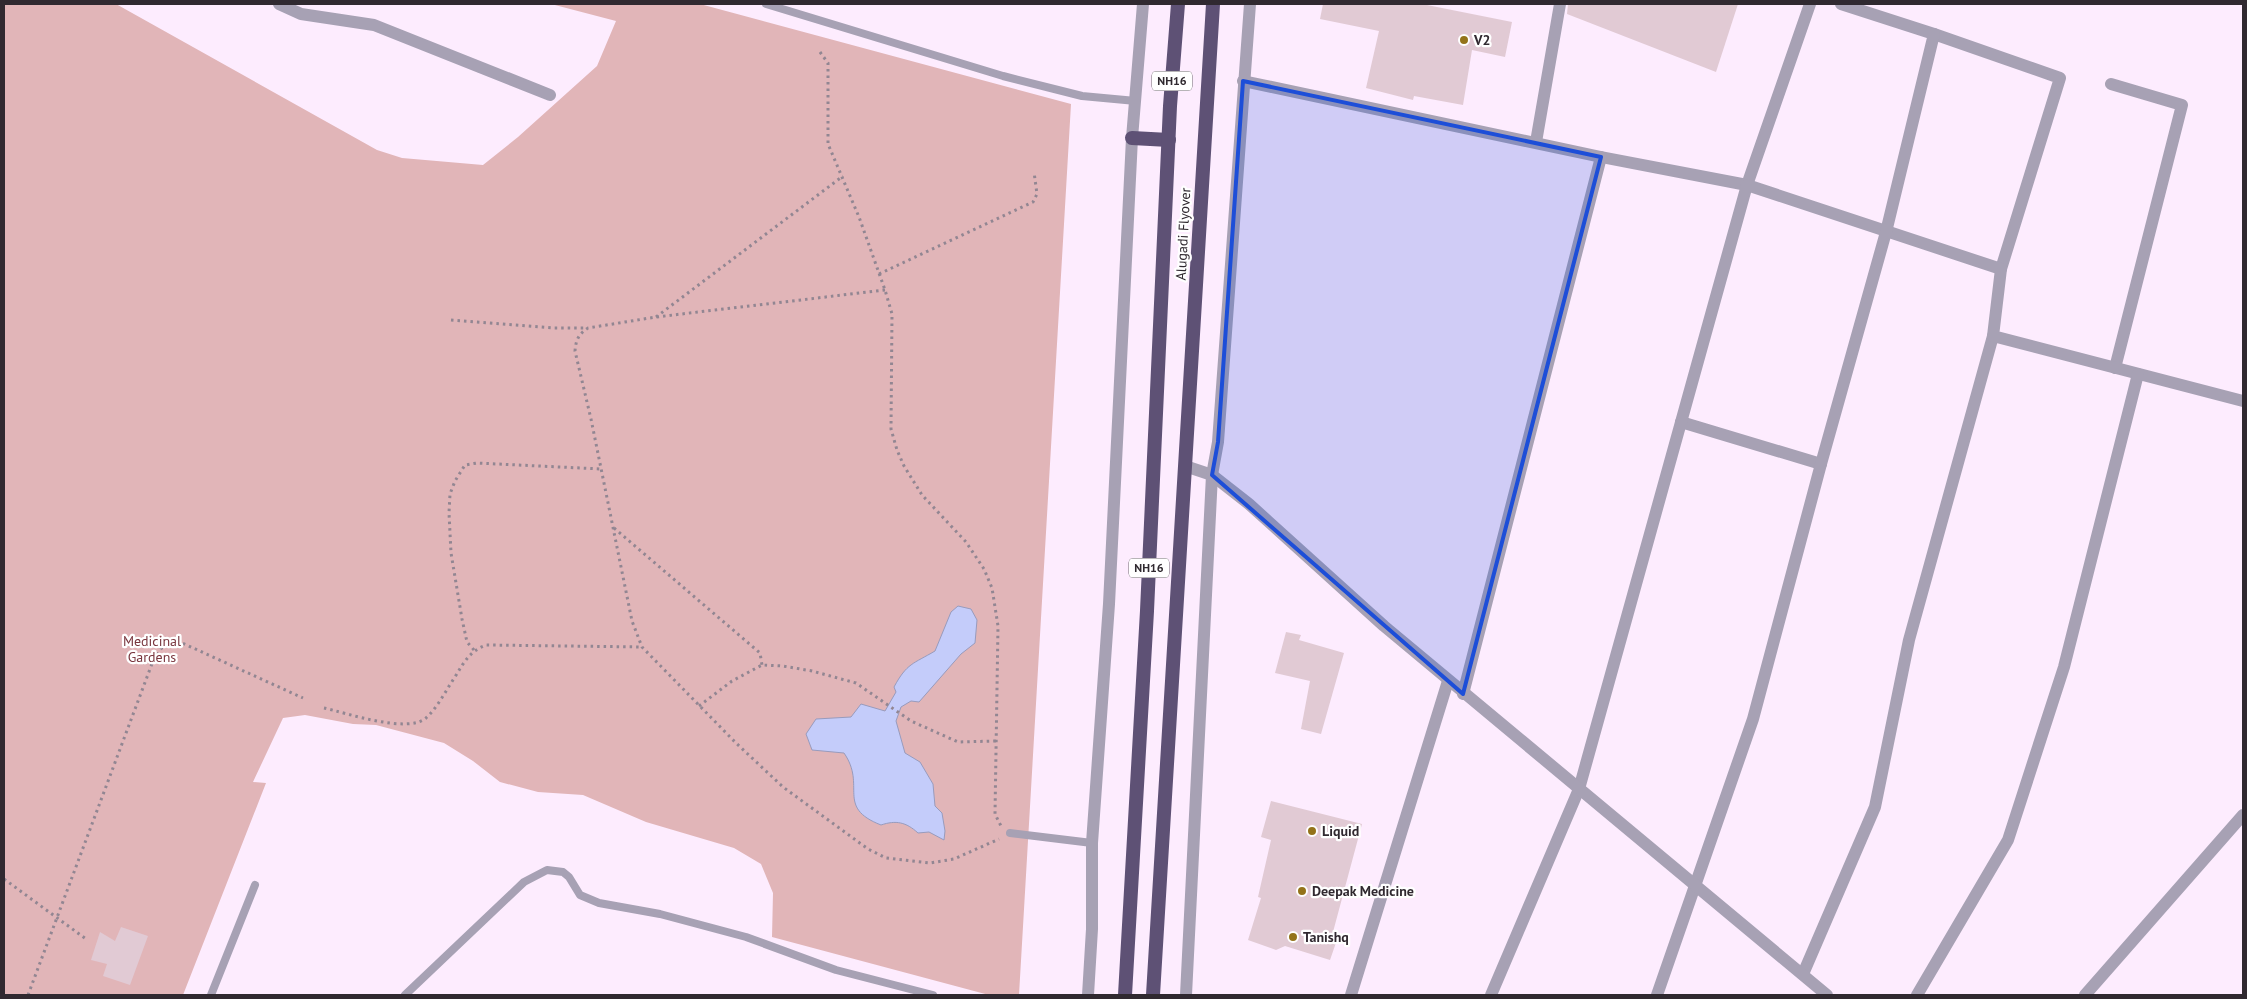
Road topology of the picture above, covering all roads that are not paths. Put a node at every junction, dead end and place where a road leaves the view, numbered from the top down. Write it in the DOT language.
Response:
graph roads {
  1 [pos="279,4"];
  2 [pos="766,4"];
  3 [pos="1143,4"];
  4 [pos="1178,4"];
  5 [pos="1213,4"];
  6 [pos="1250,4"];
  7 [pos="1560,4"];
  8 [pos="1810,4"];
  9 [pos="1841,4"];
  10 [pos="1934,34"];
  11 [pos="1243,81"];
  12 [pos="2111,84"];
  13 [pos="550,95"];
  14 [pos="1136,101"];
  15 [pos="1132,138"];
  16 [pos="1169,140"];
  17 [pos="1536,142"];
  18 [pos="1601,157"];
  19 [pos="1747,185"];
  20 [pos="1886,232"];
  21 [pos="2001,268"];
  22 [pos="1993,336"];
  23 [pos="2115,368"];
  24 [pos="2138,374"];
  25 [pos="2243,401"];
  26 [pos="1681,422"];
  27 [pos="1821,464"];
  28 [pos="1185,466"];
  29 [pos="1212,475"];
  30 [pos="1448,681"];
  31 [pos="1463,694"];
  32 [pos="1579,788"];
  33 [pos="2243,815"];
  34 [pos="1010,833"];
  35 [pos="1092,843"];
  36 [pos="255,885"];
  37 [pos="1696,885"];
  38 [pos="1803,974"];
  39 [pos="1814,991"];
  40 [pos="211,995"];
  41 [pos="405,995"];
  42 [pos="933,995"];
  43 [pos="1088,995"];
  44 [pos="1125,995"];
  45 [pos="1153,995"];
  46 [pos="1186,995"];
  47 [pos="1351,995"];
  48 [pos="1491,995"];
  49 [pos="1657,995"];
  50 [pos="1826,995"];
  51 [pos="1918,995"];
  52 [pos="2085,995"];
  1 -- 13 [label="street"];
  2 -- 14 [label="lane"];
  3 -- 14 [label="street"];
  4 -- 16 [label="highway, NH16"];
  5 -- 28 [label="highway, Alugadi Flyover / NH16"];
  6 -- 11 [label="street"];
  7 -- 17 [label="street"];
  8 -- 19 [label="street"];
  9 -- 10 [label="street"];
  10 -- 20 [label="street"];
  10 -- 21 [label="street"];
  11 -- 17 [label="street"];
  11 -- 29 [label="street"];
  12 -- 23 [label="street"];
  14 -- 15 [label="street"];
  15 -- 16 [label="highway"];
  15 -- 35 [label="street"];
  16 -- 44 [label="highway, NH16"];
  17 -- 18 [label="street"];
  18 -- 19 [label="street"];
  18 -- 31 [label="street"];
  19 -- 20 [label="street"];
  19 -- 26 [label="street"];
  20 -- 21 [label="street"];
  20 -- 27 [label="street"];
  21 -- 22 [label="street"];
  22 -- 23 [label="street"];
  22 -- 38 [label="street"];
  23 -- 24 [label="street"];
  24 -- 25 [label="street"];
  24 -- 51 [label="street"];
  26 -- 27 [label="street"];
  26 -- 32 [label="street"];
  27 -- 37 [label="street"];
  28 -- 29 [label="street"];
  28 -- 45 [label="highway, NH16"];
  29 -- 30 [label="street"];
  29 -- 46 [label="street"];
  30 -- 31 [label="street"];
  30 -- 47 [label="street"];
  31 -- 32 [label="street"];
  32 -- 37 [label="street"];
  32 -- 48 [label="street"];
  33 -- 52 [label="street"];
  34 -- 35 [label="lane"];
  35 -- 43 [label="street"];
  36 -- 40 [label="lane"];
  37 -- 38 [label="street"];
  37 -- 49 [label="street"];
  38 -- 39 [label="street"];
  39 -- 50 [label="street"];
  41 -- 42 [label="lane"];
}
